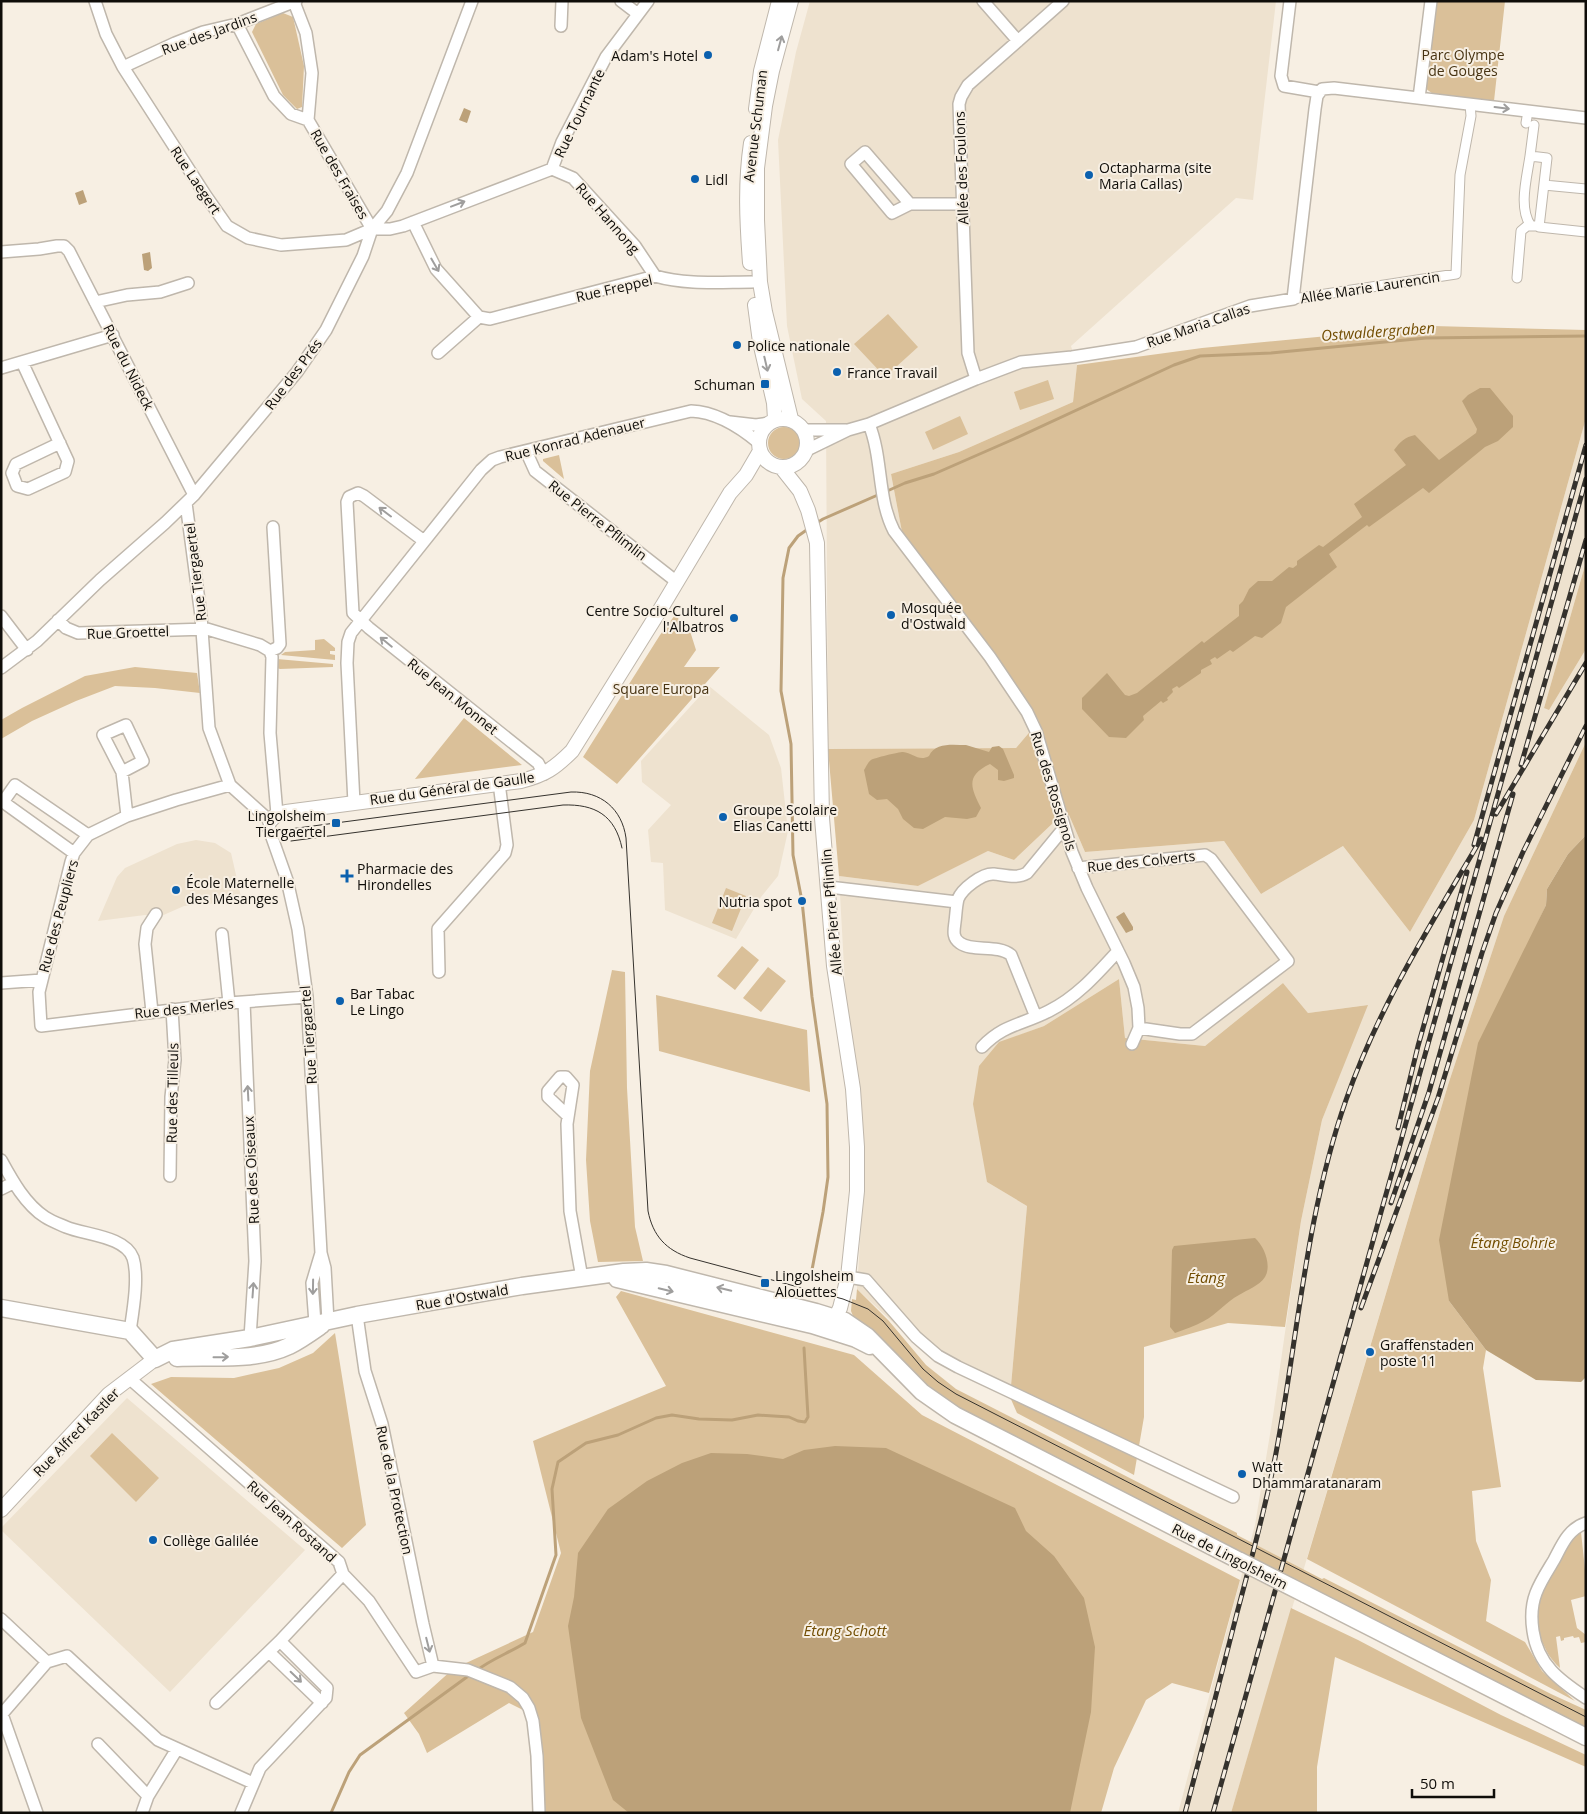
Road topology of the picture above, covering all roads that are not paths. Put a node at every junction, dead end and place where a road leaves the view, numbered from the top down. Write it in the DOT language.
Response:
graph roads {
  1 [pos="95,1"];
  2 [pos="472,1"];
  3 [pos="562,1"];
  4 [pos="621,1"];
  5 [pos="648,1"];
  6 [pos="779,1"];
  7 [pos="790,1"];
  8 [pos="983,1"];
  9 [pos="1063,1"];
  10 [pos="1290,1"];
  11 [pos="1431,1"];
  12 [pos="295,2"];
  13 [pos="638,14"];
  14 [pos="237,24"];
  15 [pos="561,26"];
  16 [pos="1018,41"];
  17 [pos="124,68"];
  18 [pos="1319,92"];
  19 [pos="1419,98"];
  20 [pos="1470,104"];
  21 [pos="1528,111"];
  22 [pos="1586,118"];
  23 [pos="308,120"];
  24 [pos="1530,156"];
  25 [pos="552,169"];
  26 [pos="1544,185"];
  27 [pos="1586,188"];
  28 [pos="1526,192"];
  29 [pos="1542,194"];
  30 [pos="910,204"];
  31 [pos="962,204"];
  32 [pos="413,222"];
  33 [pos="1535,226"];
  34 [pos="372,229"];
  35 [pos="1586,232"];
  36 [pos="1,252"];
  37 [pos="655,276"];
  38 [pos="1517,278"];
  39 [pos="756,282"];
  40 [pos="188,283"];
  41 [pos="1293,300"];
  42 [pos="95,302"];
  43 [pos="479,317"];
  44 [pos="113,335"];
  45 [pos="438,352"];
  46 [pos="22,362"];
  47 [pos="1,368"];
  48 [pos="976,379"];
  49 [pos="791,419"];
  50 [pos="772,421"];
  51 [pos="730,422"];
  52 [pos="870,424"];
  53 [pos="804,430"];
  54 [pos="848,430"];
  55 [pos="60,443"];
  56 [pos="759,447"];
  57 [pos="526,451"];
  58 [pos="804,454"];
  59 [pos="777,466"];
  60 [pos="746,475"];
  61 [pos="800,491"];
  62 [pos="194,495"];
  63 [pos="186,503"];
  64 [pos="273,527"];
  65 [pos="424,541"];
  66 [pos="677,582"];
  67 [pos="1,616"];
  68 [pos="58,620"];
  69 [pos="360,621"];
  70 [pos="202,630"];
  71 [pos="27,650"];
  72 [pos="270,651"];
  73 [pos="1,668"];
  74 [pos="122,772"];
  75 [pos="544,774"];
  76 [pos="499,783"];
  77 [pos="230,785"];
  78 [pos="354,803"];
  79 [pos="127,816"];
  80 [pos="274,818"];
  81 [pos="1064,828"];
  82 [pos="88,835"];
  83 [pos="74,853"];
  84 [pos="1078,868"];
  85 [pos="829,888"];
  86 [pos="958,902"];
  87 [pos="156,918"];
  88 [pos="222,934"];
  89 [pos="1118,951"];
  90 [pos="439,972"];
  91 [pos="42,980"];
  92 [pos="1,983"];
  93 [pos="306,997"];
  94 [pos="244,1002"];
  95 [pos="229,1003"];
  96 [pos="172,1010"];
  97 [pos="152,1012"];
  98 [pos="1036,1017"];
  99 [pos="61,1022"];
  100 [pos="1139,1028"];
  101 [pos="1132,1044"];
  102 [pos="982,1047"];
  103 [pos="568,1116"];
  104 [pos="1,1160"];
  105 [pos="170,1176"];
  106 [pos="13,1183"];
  107 [pos="1,1190"];
  108 [pos="848,1277"];
  109 [pos="589,1278"];
  110 [pos="1,1308"];
  111 [pos="357,1315"];
  112 [pos="321,1322"];
  113 [pos="833,1324"];
  114 [pos="130,1331"];
  115 [pos="250,1338"];
  116 [pos="155,1359"];
  117 [pos="129,1378"];
  118 [pos="1233,1497"];
  119 [pos="1,1510"];
  120 [pos="1586,1523"];
  121 [pos="343,1574"];
  122 [pos="1,1619"];
  123 [pos="280,1641"];
  124 [pos="269,1652"];
  125 [pos="47,1662"];
  126 [pos="433,1666"];
  127 [pos="1586,1698"];
  128 [pos="216,1703"];
  129 [pos="322,1703"];
  130 [pos="2,1714"];
  131 [pos="1586,1737"];
  132 [pos="98,1744"];
  133 [pos="177,1749"];
  134 [pos="253,1783"];
  135 [pos="148,1796"];
  136 [pos="37,1813"];
  137 [pos="142,1813"];
  138 [pos="241,1813"];
  139 [pos="539,1813"];
  1 -- 17 [label="street, Rue Laegert"];
  2 -- 34 [label="street, Rue des Prés"];
  3 -- 15 [label="street"];
  4 -- 13 [label="street"];
  5 -- 13 [label="street, Rue Tournante"];
  6 -- 39 [label="street, Avenue Schuman"];
  39 -- 7 [label="street, Avenue Schuman, one-way"];
  8 -- 16 [label="street"];
  9 -- 16 [label="street, Allée des Foulons"];
  10 -- 18 [label="street"];
  11 -- 19 [label="street"];
  12 -- 14 [label="street, Rue des Jardins"];
  12 -- 23 [label="street, Rue des Fraises"];
  13 -- 25 [label="street, Rue Tournante"];
  14 -- 17 [label="street, Rue des Jardins"];
  14 -- 23 [label="street, Rue des Fraises"];
  16 -- 31 [label="street, Allée des Foulons"];
  17 -- 34 [label="street, Rue Laegert"];
  18 -- 19 [label="street"];
  18 -- 41 [label="street"];
  19 -- 20 [label="street"];
  20 -- 21 [label="street, one-way"];
  20 -- 41 [label="street, Allée Marie Laurencin"];
  21 -- 22 [label="street"];
  21 -- 24 [label="street"];
  23 -- 34 [label="street, Rue des Fraises"];
  24 -- 26 [label="street"];
  24 -- 28 [label="street"];
  32 -- 25 [label="street, Rue Tournante, one-way"];
  25 -- 37 [label="street, Rue Hannong"];
  26 -- 27 [label="street"];
  26 -- 29 [label="street"];
  28 -- 29 [label="street"];
  28 -- 33 [label="street"];
  29 -- 33 [label="street"];
  30 -- 30 [label="street"];
  30 -- 31 [label="street"];
  31 -- 48 [label="street, Allée des Foulons"];
  32 -- 34 [label="street, Rue Tournante"];
  32 -- 43 [label="street, one-way"];
  33 -- 35 [label="street"];
  33 -- 38 [label="street"];
  34 -- 62 [label="street, Rue des Prés"];
  36 -- 42 [label="street, Rue du Nideck"];
  37 -- 39 [label="street, Rue Freppel"];
  37 -- 43 [label="street, Rue Freppel"];
  39 -- 49 [label="street, Avenue Schuman"];
  39 -- 50 [label="street, Avenue Schuman, one-way"];
  40 -- 42 [label="street"];
  41 -- 48 [label="street, Rue Maria Callas"];
  42 -- 44 [label="street, Rue du Nideck"];
  43 -- 45 [label="street"];
  44 -- 46 [label="street"];
  44 -- 62 [label="street, Rue du Nideck"];
  46 -- 47 [label="street"];
  46 -- 55 [label="street"];
  48 -- 52 [label="street, Rue Maria Callas"];
  49 -- 50 [label="street"];
  49 -- 53 [label="street"];
  50 -- 51 [label="street, Rue Konrad Adenauer"];
  50 -- 56 [label="street"];
  51 -- 56 [label="street, Rue Konrad Adenauer"];
  51 -- 57 [label="street, Rue Konrad Adenauer"];
  52 -- 54 [label="street, Rue Maria Callas"];
  52 -- 81 [label="street, Rue des Rossignols"];
  53 -- 54 [label="street, Rue Maria Callas"];
  53 -- 58 [label="street"];
  54 -- 58 [label="street, Rue Maria Callas"];
  55 -- 55 [label="street"];
  56 -- 59 [label="street"];
  56 -- 60 [label="street, Rue du Général de Gaulle"];
  57 -- 65 [label="street, Rue Konrad Adenauer"];
  57 -- 66 [label="street, Rue Pierre Pflimlin"];
  58 -- 59 [label="street"];
  58 -- 61 [label="street, Allée Pierre Pflimlin"];
  59 -- 60 [label="street, Rue du Général de Gaulle"];
  59 -- 61 [label="street, Allée Pierre Pflimlin"];
  60 -- 66 [label="street, Rue du Général de Gaulle"];
  61 -- 85 [label="street, Allée Pierre Pflimlin"];
  62 -- 63 [label="street, Rue des Prés"];
  63 -- 68 [label="street, Rue des Prés"];
  63 -- 70 [label="street, Rue Tiergaertel"];
  64 -- 72 [label="street, Rue Tiergaertel"];
  65 -- 69 [label="street, Rue Konrad Adenauer"];
  65 -- 69 [label="street, one-way"];
  66 -- 75 [label="street, Rue du Général de Gaulle"];
  67 -- 71 [label="street"];
  68 -- 70 [label="street, Rue Groettel"];
  68 -- 71 [label="street, Rue des Prés"];
  75 -- 69 [label="street, Rue Jean Monnet, one-way"];
  69 -- 78 [label="street, Rue Konrad Adenauer"];
  70 -- 72 [label="street, Rue Tiergaertel"];
  70 -- 77 [label="street"];
  71 -- 73 [label="street, Rue des Prés"];
  72 -- 80 [label="street, Rue Tiergaertel"];
  74 -- 79 [label="street"];
  75 -- 76 [label="street, Rue du Général de Gaulle"];
  76 -- 78 [label="street, Rue du Général de Gaulle"];
  76 -- 90 [label="street"];
  77 -- 79 [label="street, Rue des Peupliers"];
  77 -- 80 [label="street"];
  78 -- 80 [label="street, Rue du Général de Gaulle"];
  79 -- 82 [label="street, Rue des Peupliers"];
  80 -- 93 [label="street, Rue Tiergaertel"];
  81 -- 84 [label="street, Rue des Rossignols"];
  81 -- 86 [label="street"];
  82 -- 83 [label="street, Rue des Peupliers"];
  82 -- 83 [label="street, Rue des Peupliers"];
  83 -- 91 [label="street, Rue des Peupliers"];
  84 -- 89 [label="street, Rue des Rossignols"];
  84 -- 100 [label="street, Rue des Colverts"];
  85 -- 86 [label="street"];
  85 -- 108 [label="street, Allée Pierre Pflimlin"];
  86 -- 98 [label="street"];
  87 -- 97 [label="street"];
  88 -- 95 [label="street"];
  89 -- 98 [label="street"];
  89 -- 100 [label="street, Rue des Rossignols"];
  91 -- 92 [label="street, Rue des Peupliers"];
  91 -- 99 [label="street, Rue des Peupliers"];
  93 -- 94 [label="street, Rue des Merles"];
  93 -- 112 [label="street, Rue Tiergaertel"];
  94 -- 95 [label="street, Rue des Merles"];
  115 -- 94 [label="street, Rue des Oiseaux, one-way"];
  95 -- 96 [label="street, Rue des Merles"];
  96 -- 97 [label="street, Rue des Merles"];
  96 -- 105 [label="street, Rue des Tilleuls"];
  97 -- 99 [label="street, Rue des Merles"];
  98 -- 102 [label="street"];
  100 -- 101 [label="street, Rue des Rossignols"];
  103 -- 109 [label="street"];
  104 -- 106 [label="street"];
  106 -- 107 [label="street"];
  106 -- 114 [label="street"];
  108 -- 113 [label="street, Allée Pierre Pflimlin"];
  108 -- 118 [label="street"];
  109 -- 111 [label="main road, Rue d'Ostwald"];
  109 -- 113 [label="main road, Rue d'Ostwald"];
  110 -- 114 [label="main road"];
  111 -- 112 [label="main road, Rue d'Ostwald"];
  111 -- 126 [label="street, Rue de la Protection, one-way"];
  112 -- 115 [label="main road, Rue d'Ostwald"];
  116 -- 112 [label="main road, Rue d'Ostwald, one-way"];
  113 -- 131 [label="main road, Rue de Lingolsheim, bridge"];
  114 -- 116 [label="main road"];
  115 -- 116 [label="main road, Rue d'Ostwald"];
  116 -- 117 [label="street, Rue Alfred Kastler"];
  117 -- 119 [label="street, Rue Alfred Kastler"];
  117 -- 121 [label="street, Rue Jean Rostand"];
  120 -- 127 [label="street"];
  121 -- 123 [label="street"];
  121 -- 126 [label="street, Rue Jean Rostand"];
  122 -- 125 [label="street"];
  123 -- 124 [label="street"];
  123 -- 129 [label="street"];
  124 -- 128 [label="street"];
  124 -- 129 [label="street, one-way"];
  125 -- 130 [label="street"];
  125 -- 133 [label="street"];
  126 -- 139 [label="street"];
  129 -- 134 [label="street"];
  130 -- 136 [label="street"];
  132 -- 135 [label="street"];
  133 -- 134 [label="street"];
  133 -- 135 [label="street"];
  134 -- 138 [label="street"];
  135 -- 137 [label="street"];
}
